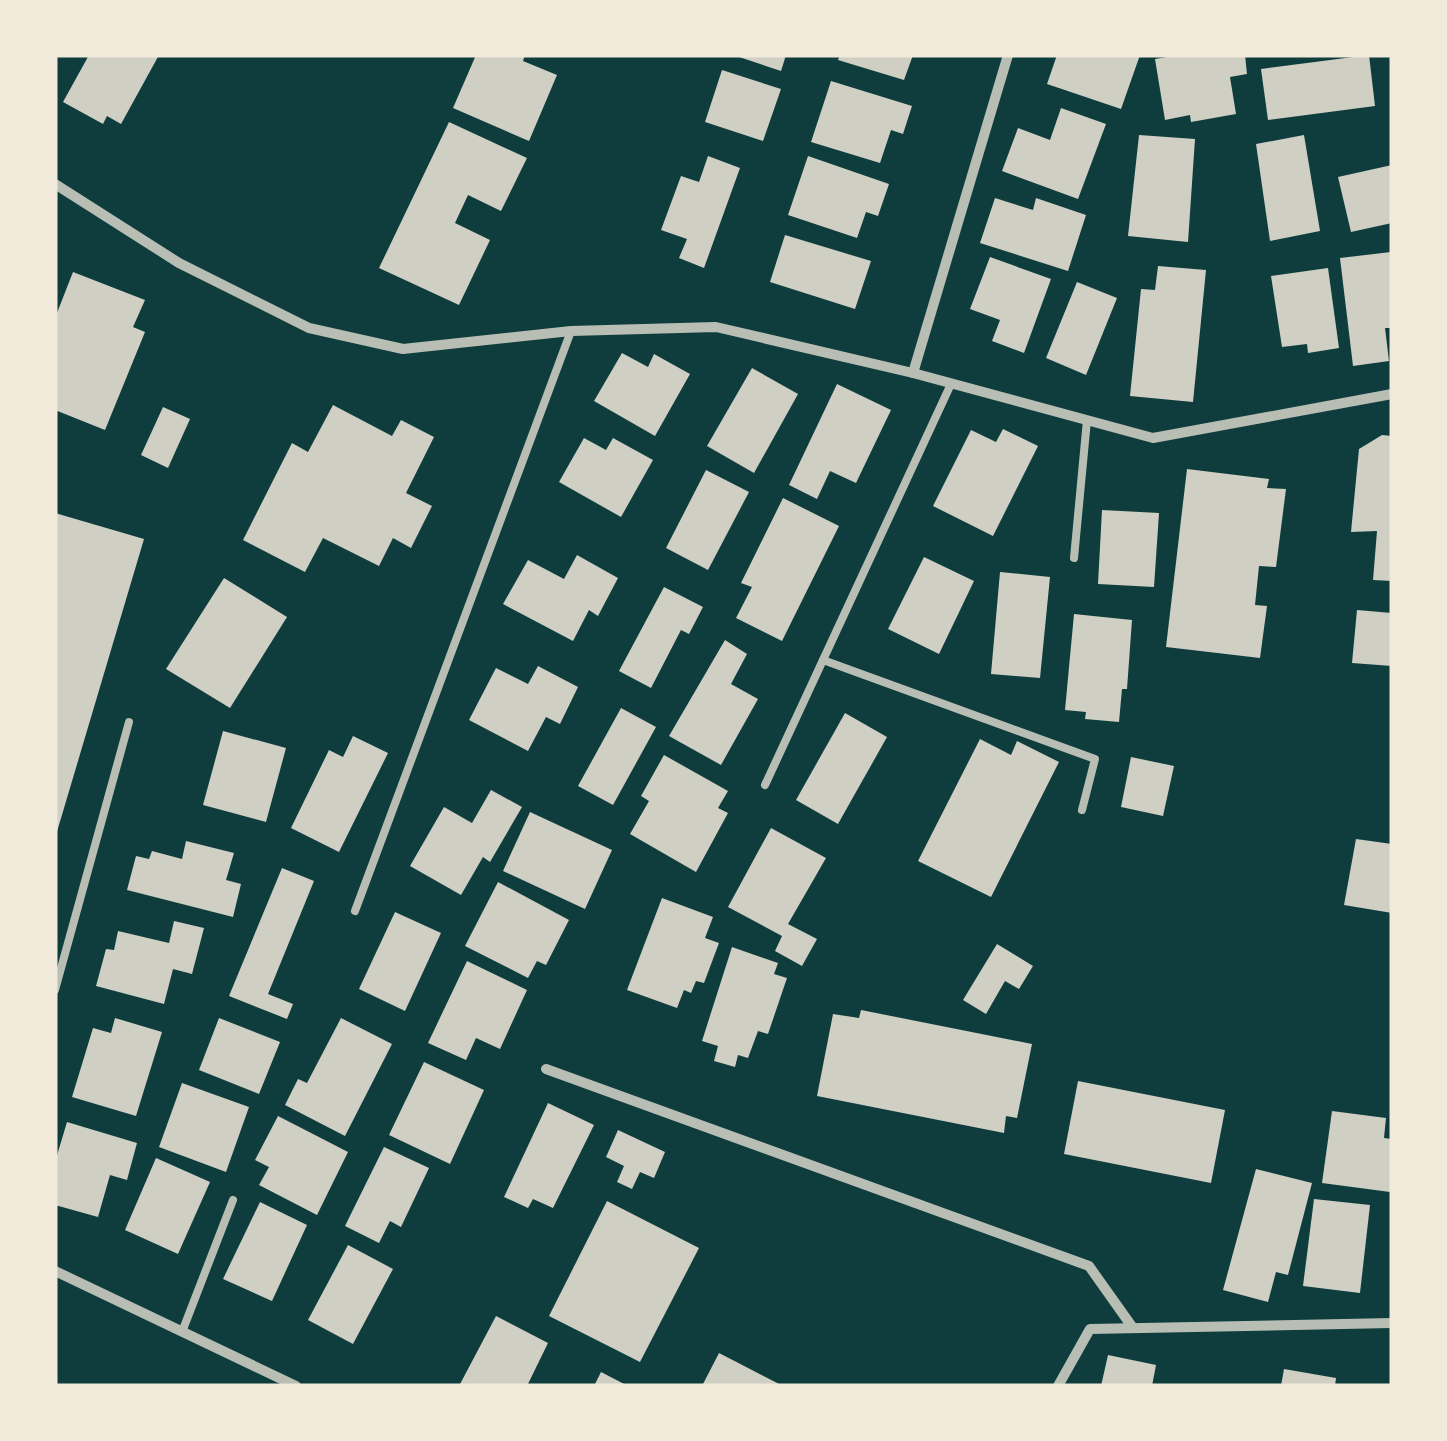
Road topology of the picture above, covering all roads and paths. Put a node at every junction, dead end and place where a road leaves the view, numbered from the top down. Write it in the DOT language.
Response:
graph roads {
  1 [pos="1008,55"];
  2 [pos="55,184"];
  3 [pos="570,331"];
  4 [pos="913,374"];
  5 [pos="951,384"];
  6 [pos="1392,394"];
  7 [pos="1088,420"];
  8 [pos="1074,558"];
  9 [pos="823,660"];
  10 [pos="129,722"];
  11 [pos="764,785"];
  12 [pos="1082,810"];
  13 [pos="356,911"];
  14 [pos="55,990"];
  15 [pos="546,1069"];
  16 [pos="234,1200"];
  17 [pos="55,1271"];
  18 [pos="1392,1323"];
  19 [pos="1133,1328"];
  20 [pos="182,1332"];
  21 [pos="296,1386"];
  22 [pos="1058,1386"];
  1 -- 4 [label="street"];
  2 -- 3 [label="street"];
  3 -- 4 [label="street"];
  3 -- 13 [label="lane"];
  4 -- 5 [label="street"];
  5 -- 7 [label="street"];
  5 -- 9 [label="lane"];
  6 -- 7 [label="street"];
  7 -- 8 [label="lane"];
  9 -- 11 [label="lane"];
  9 -- 12 [label="lane"];
  10 -- 14 [label="lane"];
  15 -- 19 [label="street"];
  16 -- 20 [label="lane"];
  17 -- 20 [label="street"];
  18 -- 19 [label="street"];
  19 -- 22 [label="street"];
  20 -- 21 [label="street"];
}
